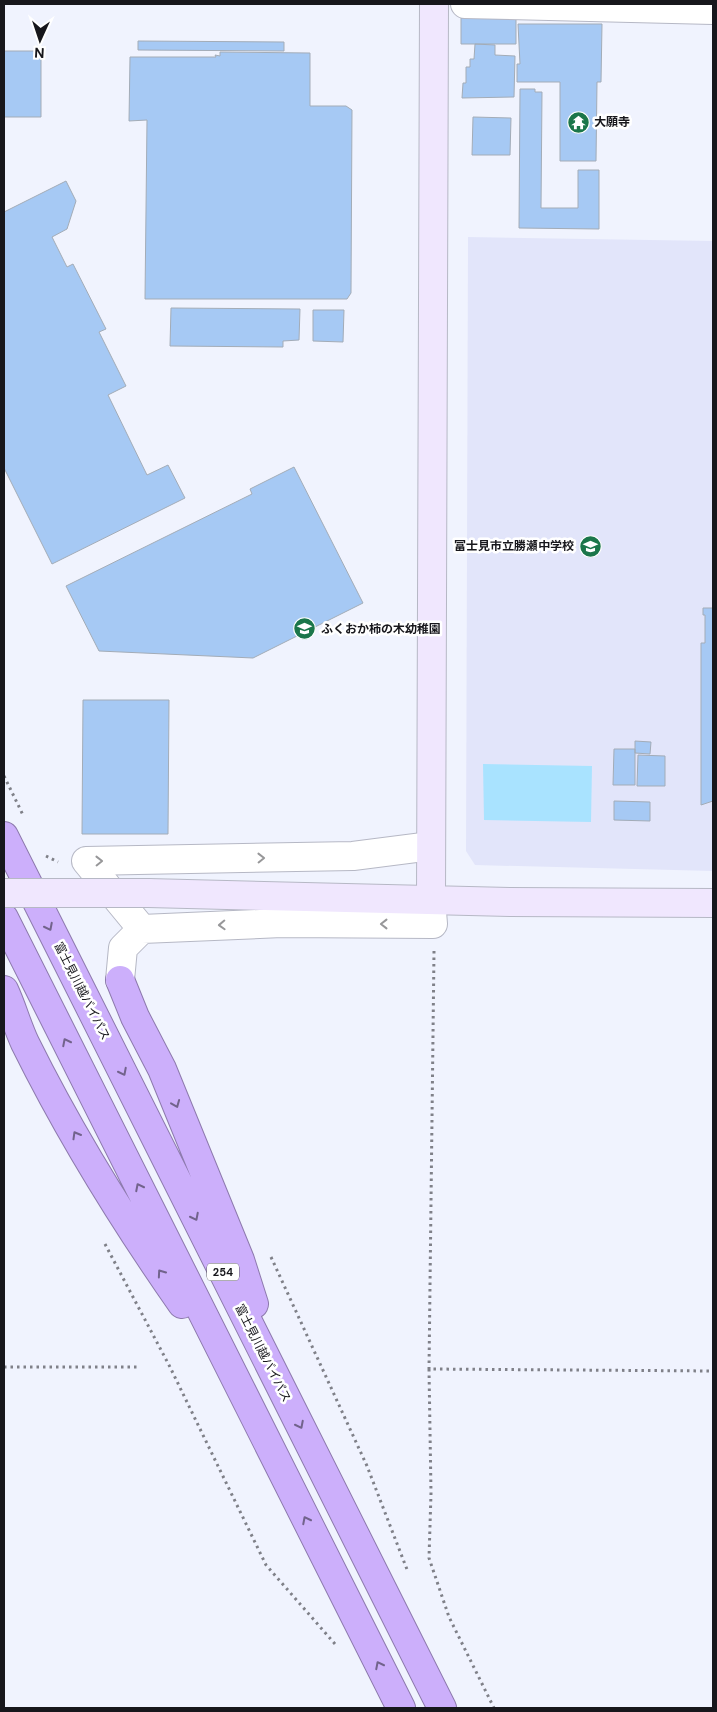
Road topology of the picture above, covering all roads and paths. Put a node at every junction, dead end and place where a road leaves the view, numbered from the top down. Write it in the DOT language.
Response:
graph roads {
  1 [pos="434,4"];
  2 [pos="465,4"];
  3 [pos="713,10"];
  4 [pos="4,836"];
  5 [pos="431,846"];
  6 [pos="4,893"];
  7 [pos="713,903"];
  8 [pos="432,912"];
  9 [pos="4,918"];
  10 [pos="142,929"];
  11 [pos="120,980"];
  12 [pos="4,990"];
  13 [pos="100,1236"];
  14 [pos="4,1367"];
  15 [pos="139,1367"];
  16 [pos="429,1369"];
  17 [pos="713,1371"];
  18 [pos="280,1384"];
  19 [pos="238,1385"];
  20 [pos="336,1645"];
  21 [pos="401,1708"];
  22 [pos="442,1708"];
  23 [pos="494,1708"];
  1 -- 5 [label="street"];
  2 -- 3 [label="street"];
  4 -- 18 [label="highway, 富士見川越バイパス / 254, one-way"];
  5 -- 8 [label="street"];
  10 -- 5 [label="street, one-way"];
  6 -- 8 [label="street, bridge"];
  7 -- 8 [label="street"];
  8 -- 10 [label="street, one-way"];
  8 -- 16 [label="path"];
  19 -- 9 [label="highway, 254, one-way"];
  10 -- 11 [label="street"];
  11 -- 18 [label="highway, 254, one-way"];
  19 -- 12 [label="highway, 254, one-way"];
  13 -- 20 [label="path"];
  14 -- 15 [label="path"];
  16 -- 17 [label="path"];
  16 -- 23 [label="path"];
  18 -- 22 [label="highway, 富士見川越バイパス / 254, one-way"];
  21 -- 19 [label="highway, 254, one-way"];
}
